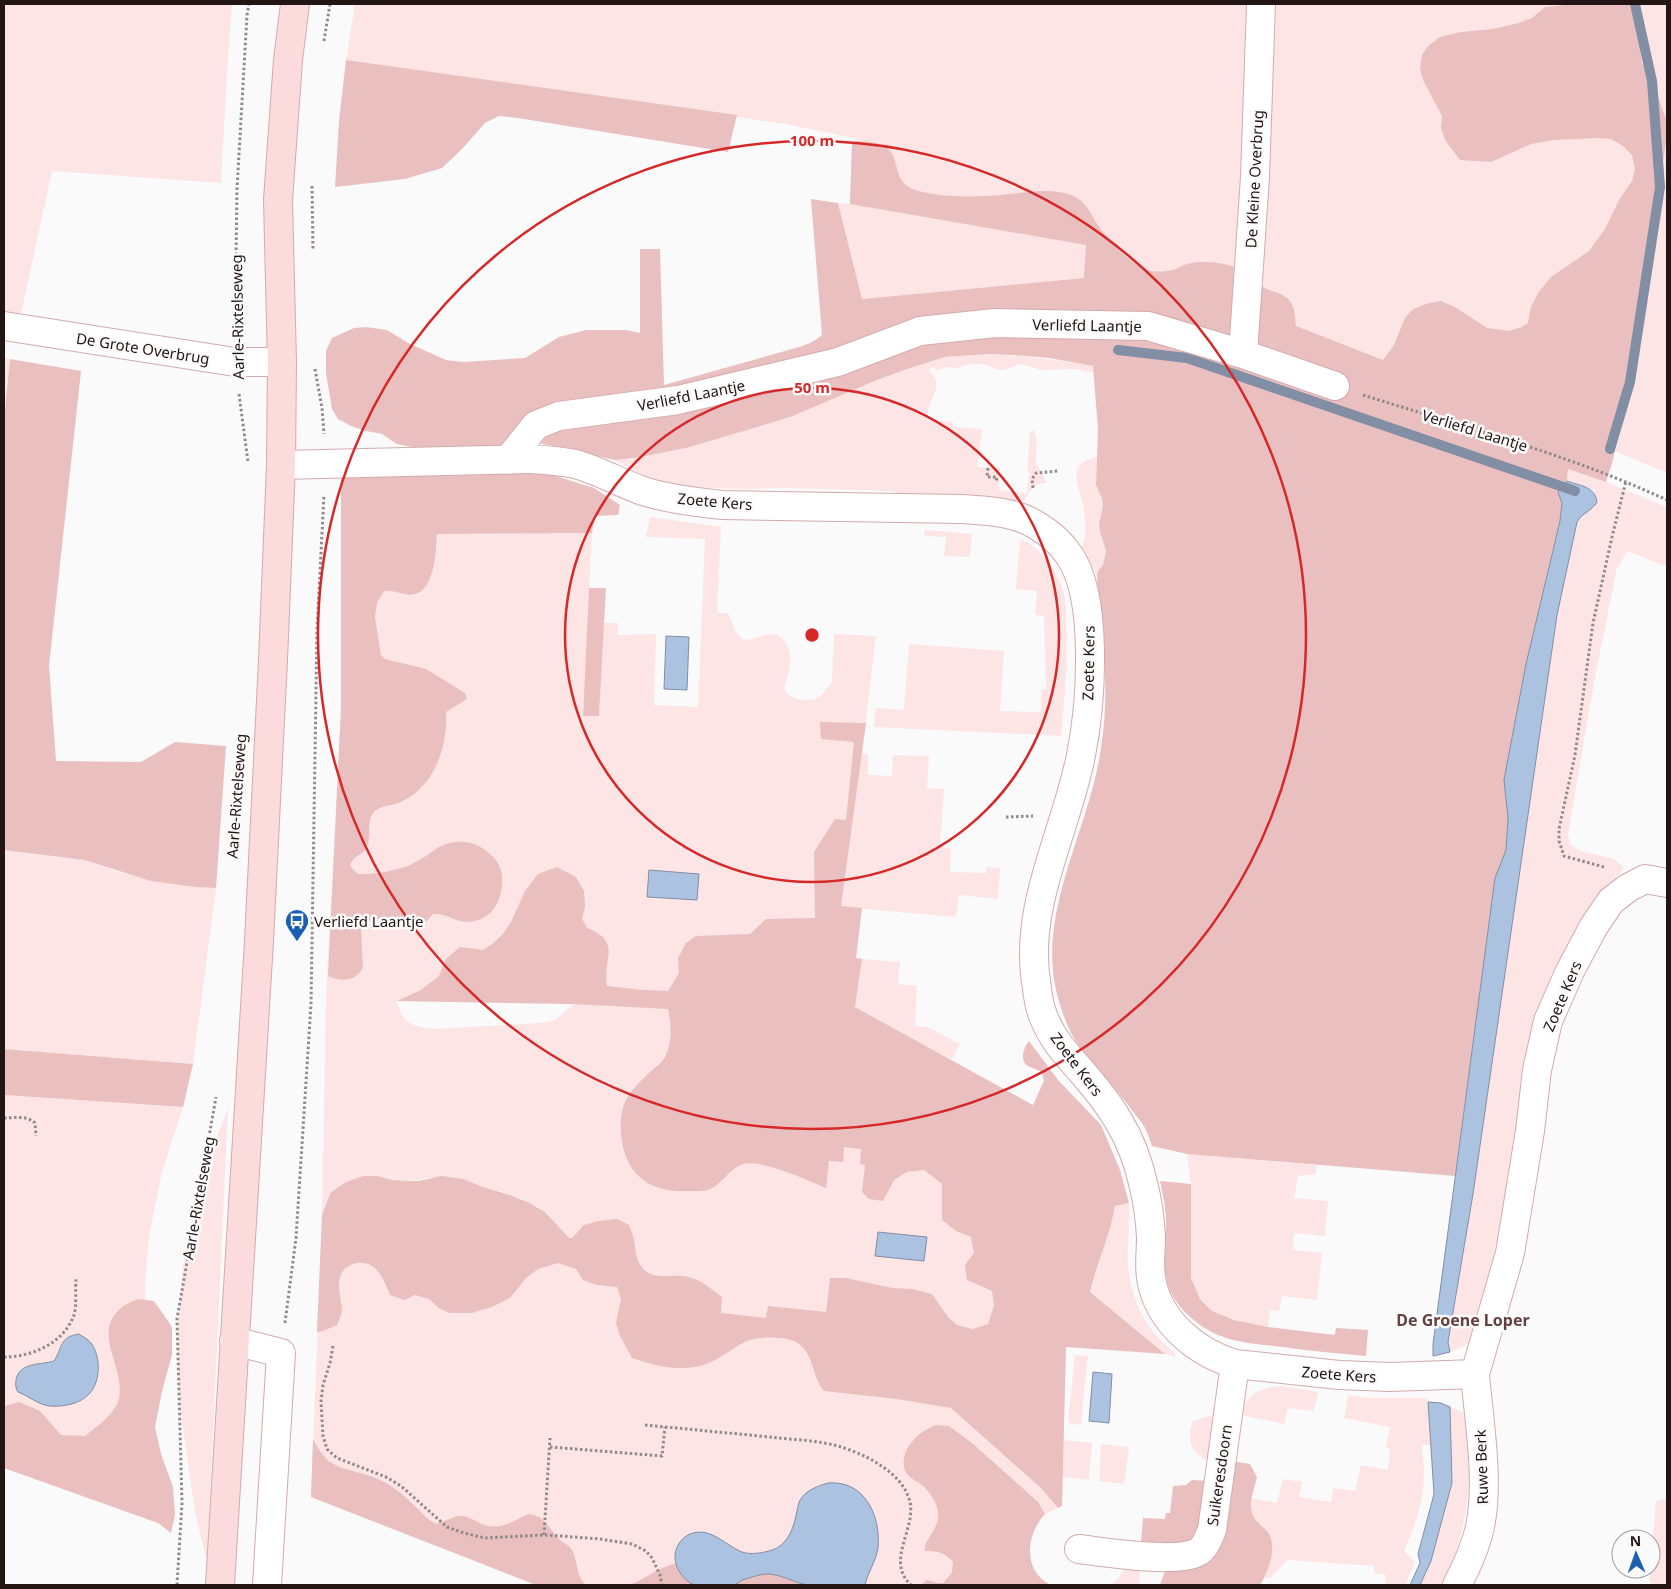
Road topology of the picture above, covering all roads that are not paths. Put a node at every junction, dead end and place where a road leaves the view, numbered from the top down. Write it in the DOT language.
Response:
graph roads {
  1 [pos="295,4"];
  2 [pos="1262,4"];
  3 [pos="4,326"];
  4 [pos="1243,354"];
  5 [pos="282,362"];
  6 [pos="1335,386"];
  7 [pos="508,460"];
  8 [pos="281,465"];
  9 [pos="1667,883"];
  10 [pos="234,1341"];
  11 [pos="1235,1364"];
  12 [pos="1475,1374"];
  13 [pos="1079,1549"];
  14 [pos="220,1585"];
  15 [pos="267,1585"];
  16 [pos="1457,1585"];
  1 -- 5 [label="street, Aarle-Rixtelseweg"];
  2 -- 4 [label="street, De Kleine Overbrug"];
  3 -- 5 [label="street, De Grote Overbrug"];
  4 -- 6 [label="street, Verliefd Laantje"];
  4 -- 7 [label="street, Verliefd Laantje"];
  5 -- 8 [label="street, Aarle-Rixtelseweg"];
  7 -- 8 [label="street, Zoete Kers"];
  7 -- 11 [label="street, Zoete Kers"];
  8 -- 10 [label="street, Aarle-Rixtelseweg"];
  9 -- 12 [label="street, Zoete Kers"];
  10 -- 14 [label="street, Aarle-Rixtelseweg"];
  10 -- 15 [label="street"];
  11 -- 12 [label="street, Zoete Kers"];
  11 -- 13 [label="street, Suikeresdoorn"];
  12 -- 16 [label="street, Ruwe Berk"];
}
